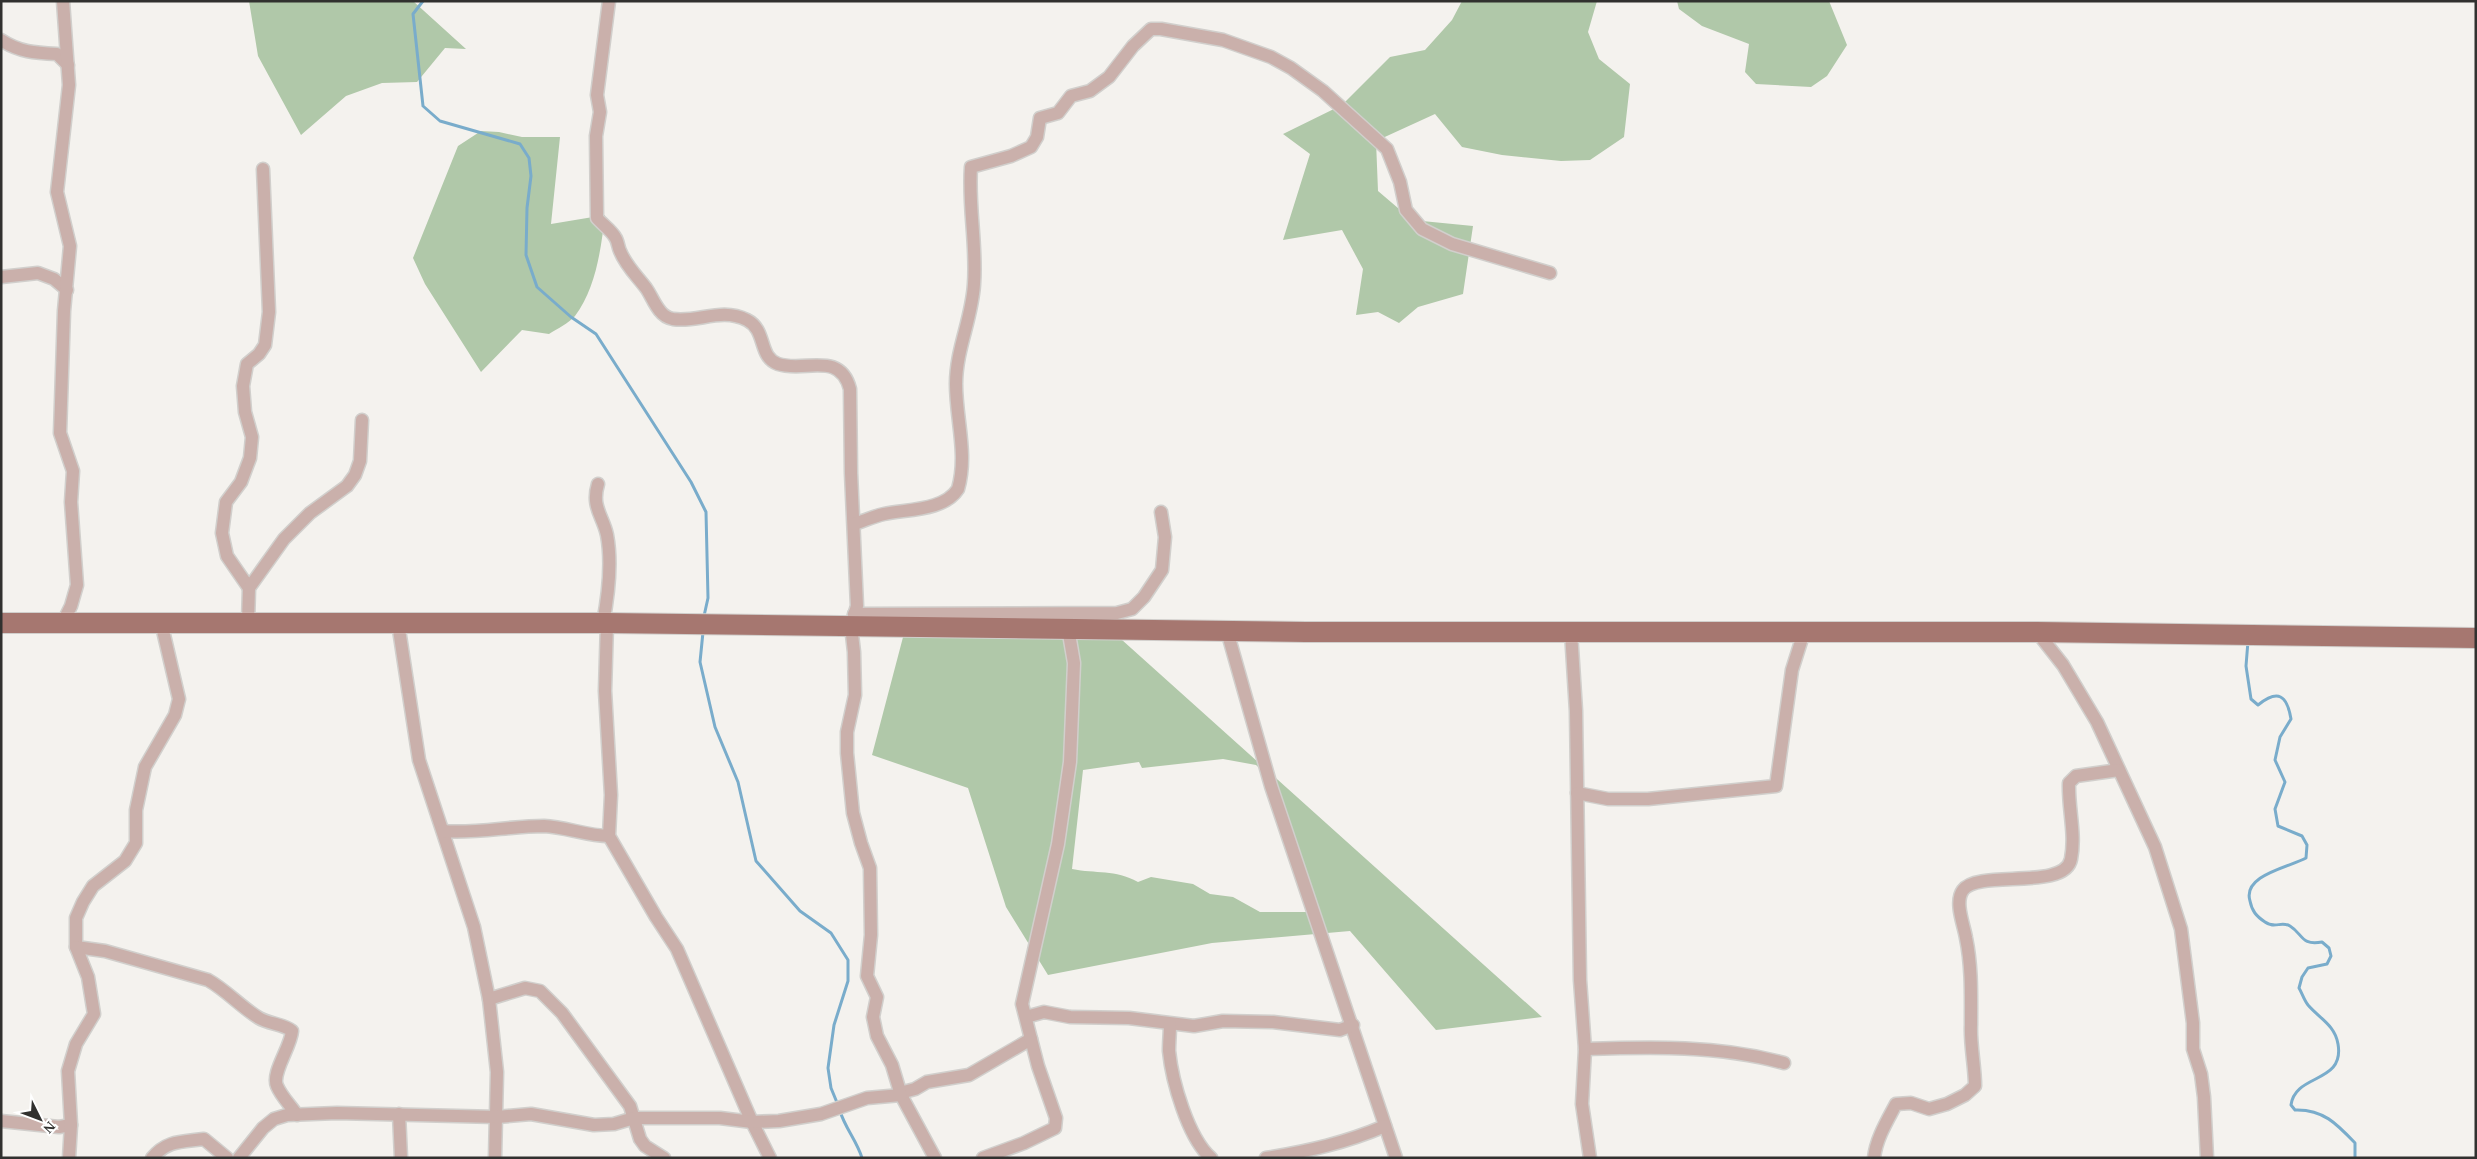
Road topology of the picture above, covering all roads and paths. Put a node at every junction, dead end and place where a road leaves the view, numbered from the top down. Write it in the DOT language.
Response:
graph roads {
  1 [pos="64,1"];
  2 [pos="609,1"];
  3 [pos="1,40"];
  4 [pos="68,65"];
  5 [pos="263,169"];
  6 [pos="1550,273"];
  7 [pos="1,277"];
  8 [pos="66,290"];
  9 [pos="362,420"];
  10 [pos="598,484"];
  11 [pos="1161,512"];
  12 [pos="854,524"];
  13 [pos="249,588"];
  14 [pos="853,620"];
  15 [pos="161,622"];
  16 [pos="248,622"];
  17 [pos="1,624"];
  18 [pos="62,624"];
  19 [pos="398,624"];
  20 [pos="605,624"];
  21 [pos="1068,628"];
  22 [pos="1227,631"];
  23 [pos="1571,632"];
  24 [pos="1804,632"];
  25 [pos="2037,632"];
  26 [pos="2476,638"];
  27 [pos="2119,770"];
  28 [pos="1577,792"];
  29 [pos="443,831"];
  30 [pos="609,836"];
  31 [pos="76,947"];
  32 [pos="489,999"];
  33 [pos="1026,1017"];
  34 [pos="1170,1024"];
  35 [pos="1353,1026"];
  36 [pos="1031,1039"];
  37 [pos="1584,1049"];
  38 [pos="1784,1062"];
  39 [pos="900,1094"];
  40 [pos="399,1114"];
  41 [pos="297,1115"];
  42 [pos="496,1117"];
  43 [pos="634,1118"];
  44 [pos="1,1121"];
  45 [pos="752,1122"];
  46 [pos="71,1125"];
  47 [pos="1385,1126"];
  48 [pos="69,1158"];
  49 [pos="152,1158"];
  50 [pos="227,1158"];
  51 [pos="239,1158"];
  52 [pos="401,1158"];
  53 [pos="495,1158"];
  54 [pos="664,1158"];
  55 [pos="770,1158"];
  56 [pos="934,1158"];
  57 [pos="983,1158"];
  58 [pos="1211,1158"];
  59 [pos="1266,1158"];
  60 [pos="1396,1158"];
  61 [pos="1590,1158"];
  62 [pos="1874,1158"];
  63 [pos="2206,1158"];
  1 -- 4 [label="street"];
  2 -- 12 [label="street"];
  3 -- 4 [label="street"];
  4 -- 8 [label="street"];
  5 -- 13 [label="street"];
  6 -- 12 [label="street"];
  7 -- 8 [label="street"];
  8 -- 18 [label="street"];
  9 -- 13 [label="street"];
  10 -- 20 [label="street"];
  11 -- 14 [label="street"];
  12 -- 14 [label="street"];
  13 -- 16 [label="street"];
  14 -- 20 [label="main road"];
  14 -- 21 [label="main road"];
  14 -- 39 [label="street"];
  15 -- 16 [label="main road"];
  15 -- 18 [label="main road"];
  15 -- 31 [label="street"];
  16 -- 19 [label="main road"];
  17 -- 18 [label="main road"];
  19 -- 20 [label="main road"];
  19 -- 29 [label="street"];
  20 -- 30 [label="street"];
  21 -- 22 [label="main road"];
  21 -- 33 [label="street"];
  22 -- 23 [label="main road"];
  22 -- 35 [label="street"];
  23 -- 24 [label="main road"];
  23 -- 28 [label="street"];
  24 -- 25 [label="main road"];
  24 -- 28 [label="street"];
  25 -- 26 [label="main road"];
  25 -- 27 [label="street"];
  27 -- 62 [label="street"];
  27 -- 63 [label="street"];
  28 -- 37 [label="street"];
  29 -- 30 [label="street"];
  29 -- 32 [label="street"];
  30 -- 45 [label="street"];
  31 -- 41 [label="street"];
  31 -- 46 [label="street"];
  32 -- 42 [label="street"];
  32 -- 43 [label="street"];
  33 -- 34 [label="street"];
  33 -- 36 [label="street"];
  34 -- 35 [label="street"];
  34 -- 58 [label="street"];
  35 -- 47 [label="street"];
  36 -- 39 [label="street"];
  36 -- 57 [label="street"];
  37 -- 38 [label="street"];
  37 -- 61 [label="street"];
  39 -- 45 [label="street"];
  39 -- 56 [label="street"];
  40 -- 41 [label="street"];
  40 -- 42 [label="street"];
  40 -- 52 [label="street"];
  41 -- 51 [label="street"];
  42 -- 43 [label="street"];
  42 -- 53 [label="street"];
  43 -- 45 [label="street"];
  43 -- 54 [label="street"];
  44 -- 46 [label="street"];
  45 -- 55 [label="street"];
  46 -- 48 [label="street"];
  47 -- 59 [label="street"];
  47 -- 60 [label="street"];
  49 -- 50 [label="street"];
}
